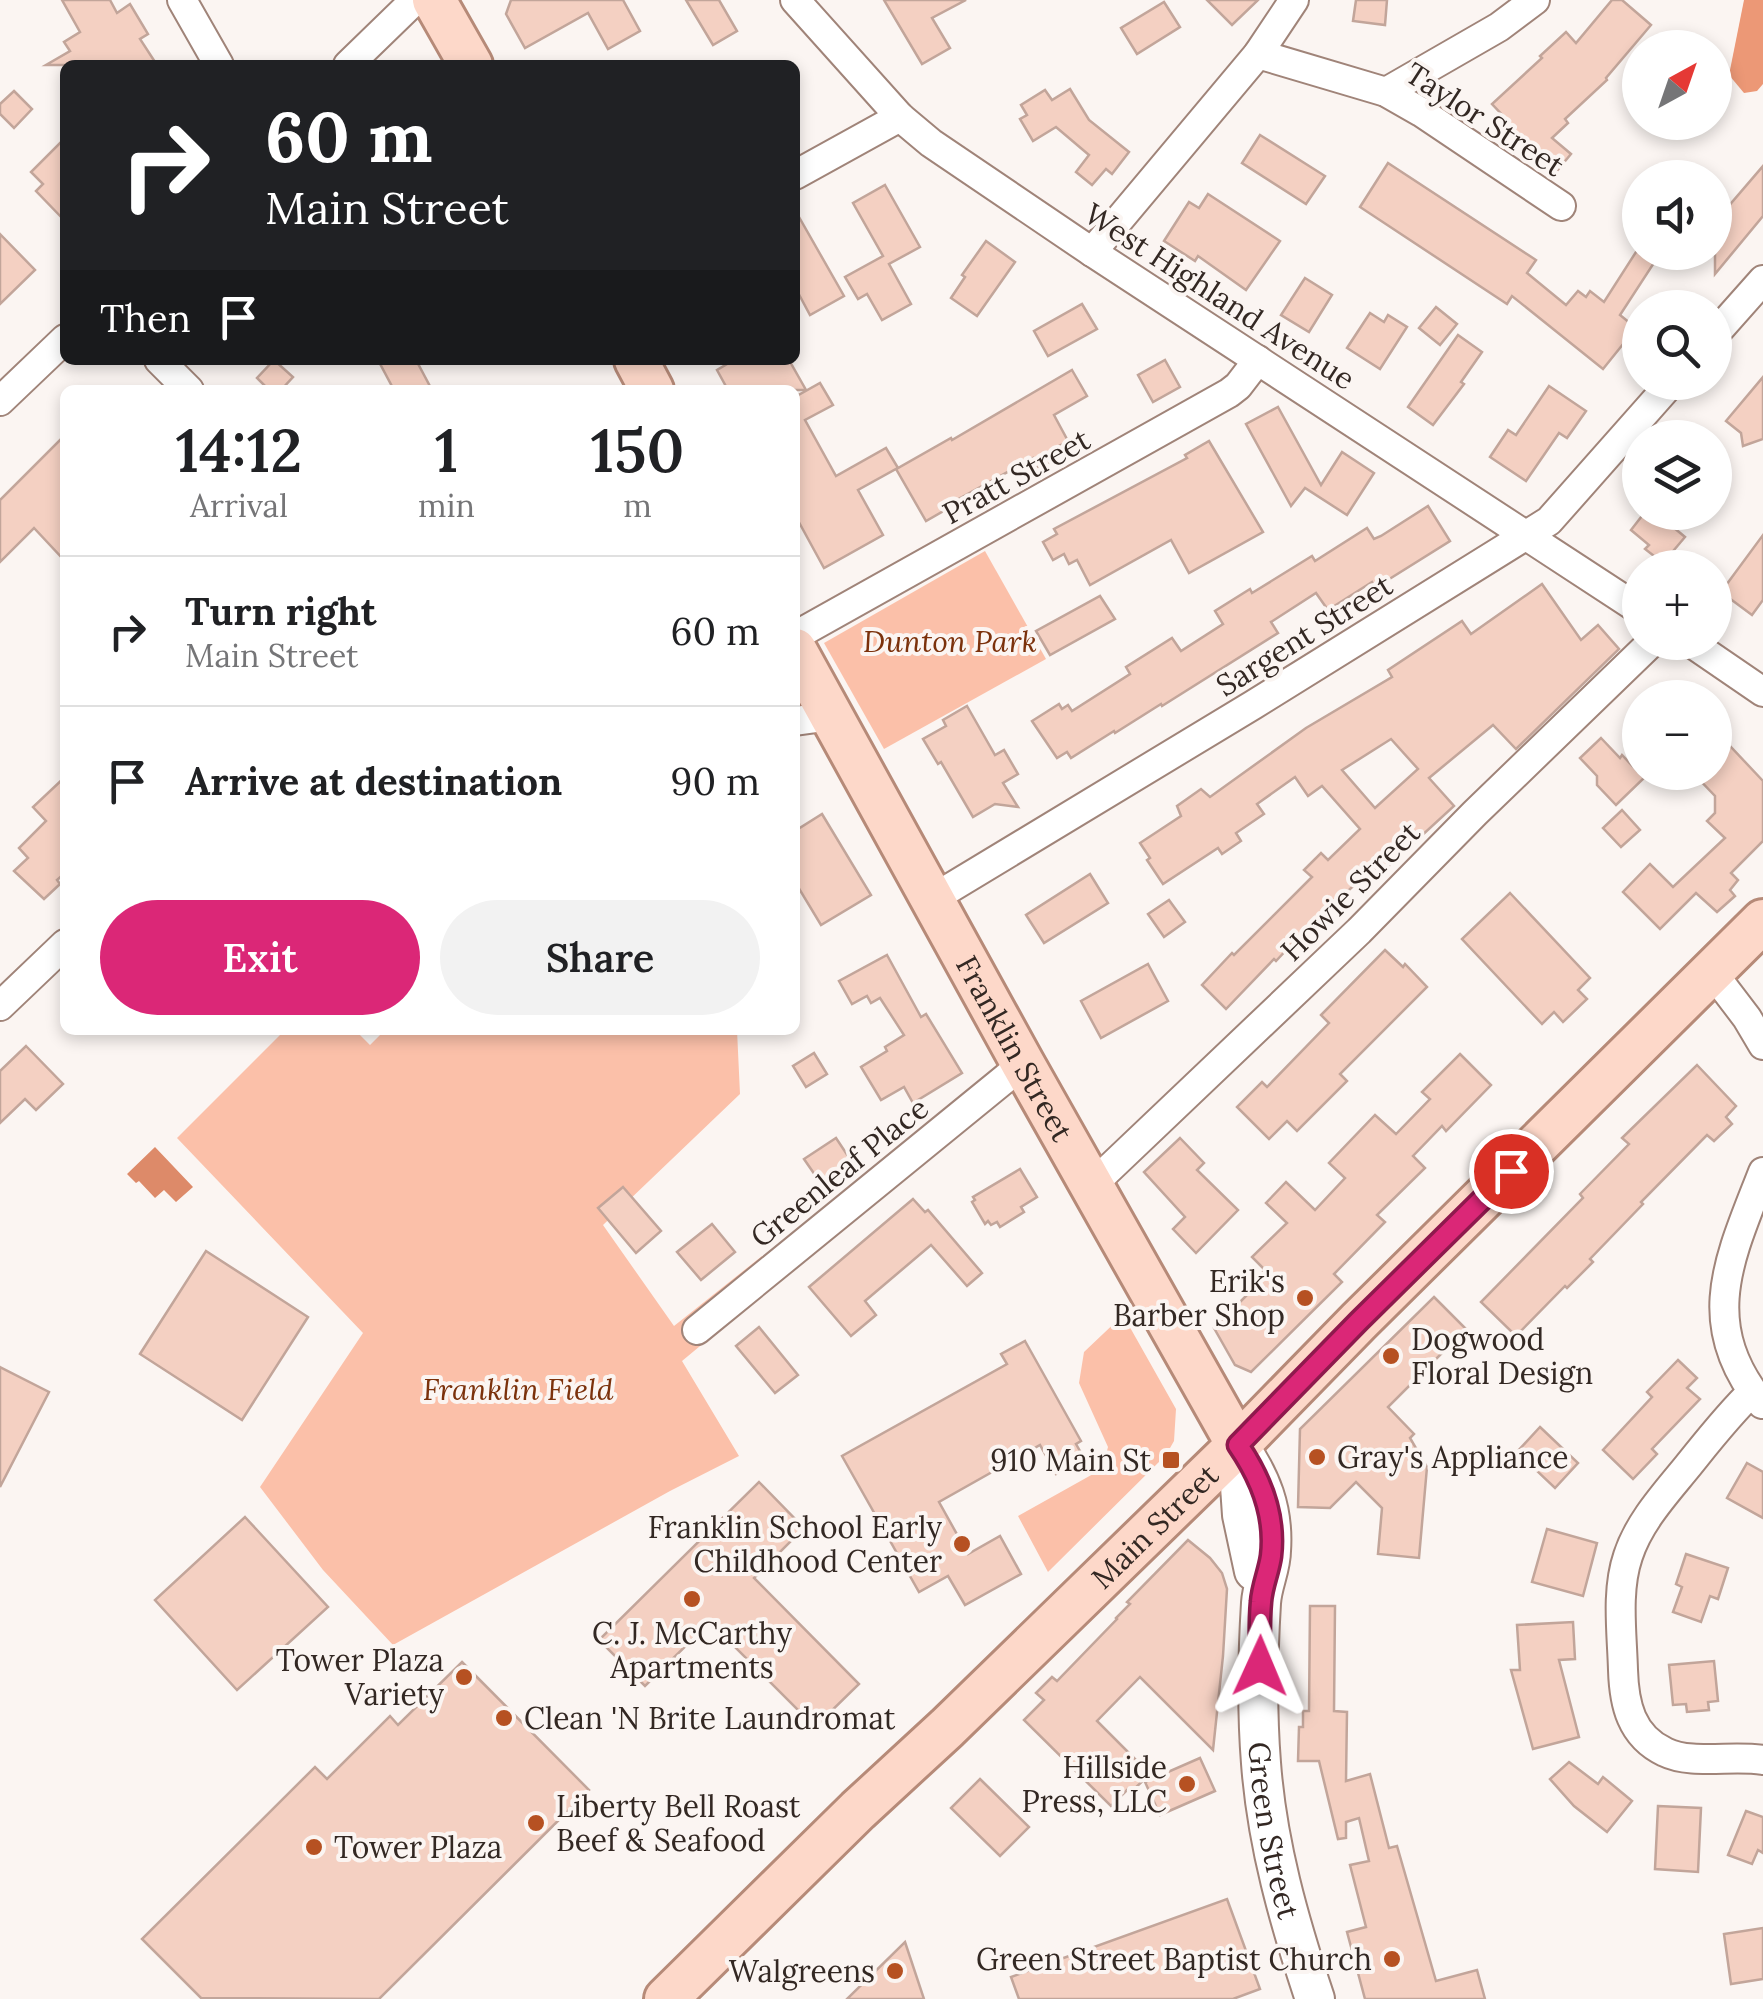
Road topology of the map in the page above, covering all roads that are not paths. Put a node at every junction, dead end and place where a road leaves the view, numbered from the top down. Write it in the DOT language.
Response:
graph roads {
  1 [pos="182,0"];
  2 [pos="415,0"];
  3 [pos="434,0"];
  4 [pos="795,0"];
  5 [pos="1294,0"];
  6 [pos="1535,0"];
  7 [pos="1258,54"];
  8 [pos="217,60"];
  9 [pos="353,60"];
  10 [pos="468,60"];
  11 [pos="1386,92"];
  12 [pos="900,117"];
  13 [pos="800,172"];
  14 [pos="1561,206"];
  15 [pos="1092,252"];
  16 [pos="1763,280"];
  17 [pos="1732,315"];
  18 [pos="60,344"];
  19 [pos="1258,360"];
  20 [pos="164,365"];
  21 [pos="185,385"];
  22 [pos="1656,400"];
  23 [pos="0,401"];
  24 [pos="1527,536"];
  25 [pos="1622,598"];
  26 [pos="800,633"];
  27 [pos="1633,660"];
  28 [pos="1716,660"];
  29 [pos="800,669"];
  30 [pos="1763,692"];
  31 [pos="813,718"];
  32 [pos="932,899"];
  33 [pos="1763,921"];
  34 [pos="60,949"];
  35 [pos="1712,972"];
  36 [pos="0,1006"];
  37 [pos="1763,1044"];
  38 [pos="1023,1064"];
  39 [pos="1763,1172"];
  40 [pos="1092,1185"];
  41 [pos="697,1330"];
  42 [pos="1757,1399"];
  43 [pos="1238,1445"];
  44 [pos="1763,1760"];
  45 [pos="666,1999"];
  46 [pos="1315,1999"];
  1 -- 8 [label="street"];
  2 -- 9 [label="street"];
  3 -- 10 [label="main road"];
  4 -- 12 [label="street, West Highland Avenue"];
  5 -- 7 [label="street"];
  6 -- 11 [label="street"];
  7 -- 11 [label="street, Taylor Street"];
  7 -- 15 [label="street"];
  11 -- 14 [label="street, Taylor Street"];
  12 -- 13 [label="street"];
  12 -- 15 [label="street, West Highland Avenue"];
  15 -- 19 [label="street, West Highland Avenue"];
  16 -- 17 [label="street"];
  18 -- 23 [label="street"];
  19 -- 24 [label="street, West Highland Avenue"];
  19 -- 26 [label="street, Pratt Street"];
  20 -- 21 [label="street"];
  22 -- 24 [label="street, Sargent Street"];
  24 -- 25 [label="street, West Highland Avenue"];
  24 -- 32 [label="street, Sargent Street"];
  27 -- 40 [label="street, Howie Street"];
  28 -- 30 [label="street"];
  29 -- 31 [label="main road, Franklin Street"];
  31 -- 32 [label="main road, Franklin Street"];
  32 -- 38 [label="main road, Franklin Street"];
  33 -- 35 [label="main road, Main Street"];
  34 -- 36 [label="street"];
  35 -- 37 [label="street"];
  35 -- 43 [label="main road, Main Street"];
  38 -- 40 [label="main road, Franklin Street"];
  38 -- 41 [label="street, Greenleaf Place"];
  39 -- 42 [label="street"];
  40 -- 43 [label="main road, Franklin Street"];
  42 -- 44 [label="street"];
  43 -- 45 [label="main road, Main Street"];
  43 -- 46 [label="street, Green Street"];
}
